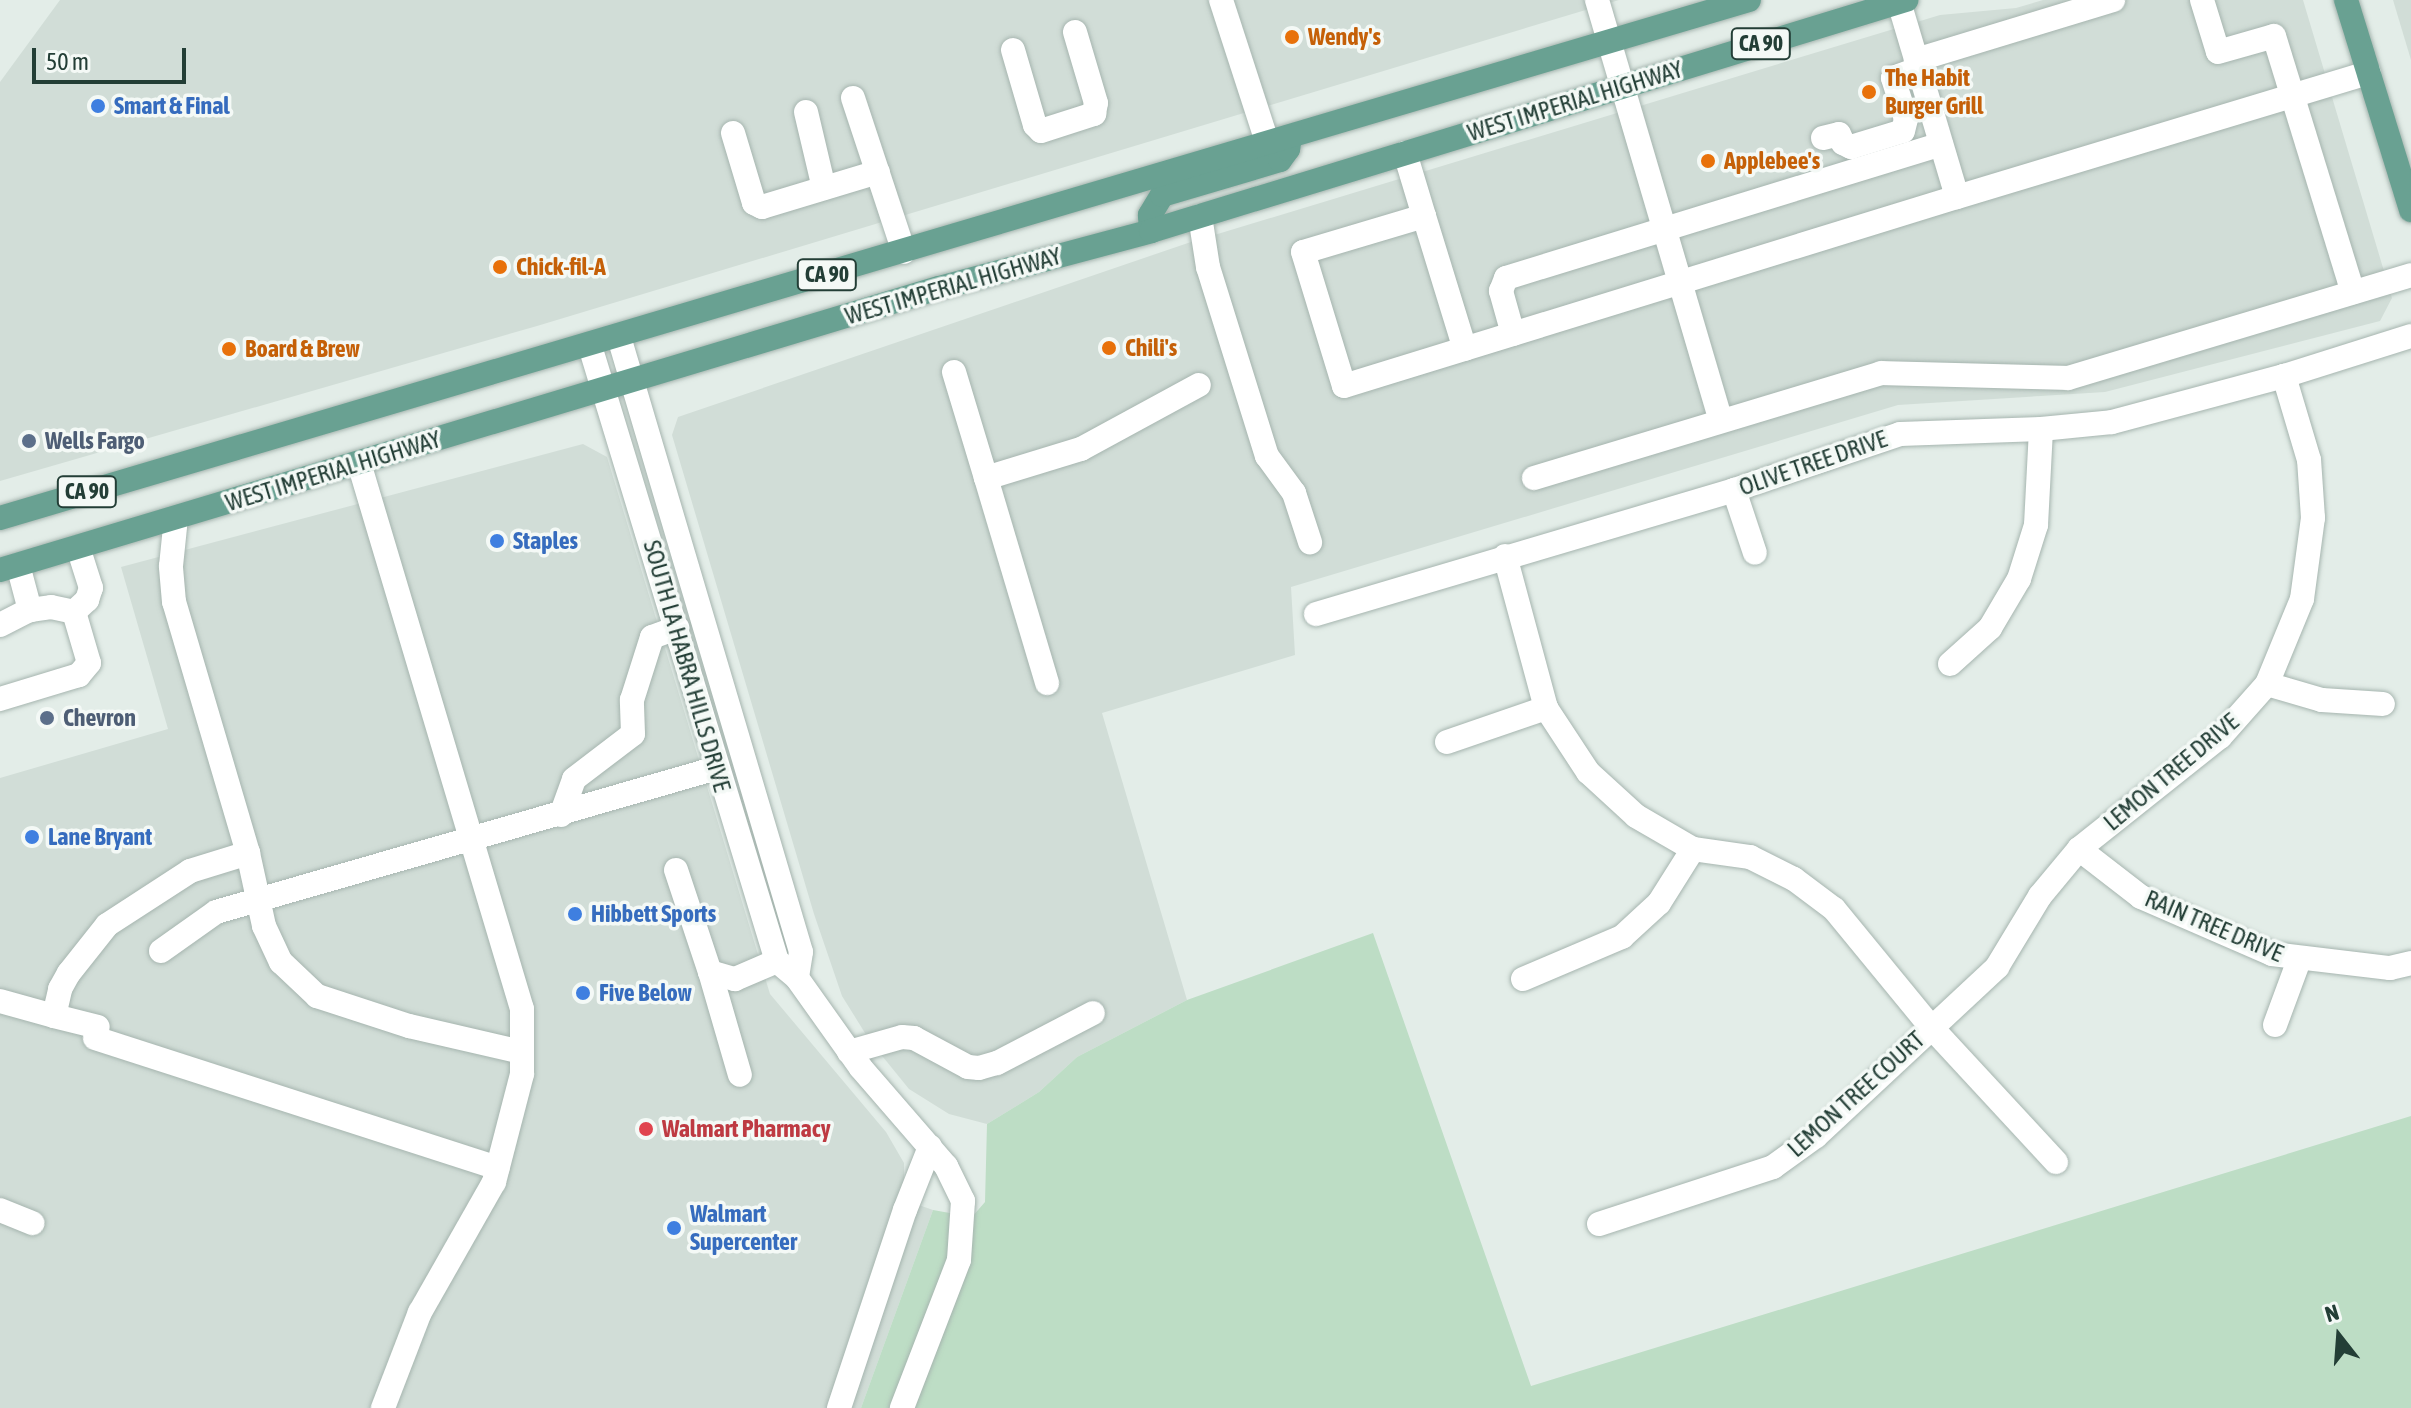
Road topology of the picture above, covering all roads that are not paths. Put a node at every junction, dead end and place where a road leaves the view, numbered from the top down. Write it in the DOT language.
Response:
graph roads {
  1 [pos="1221,0"];
  2 [pos="1597,0"];
  3 [pos="1749,0"];
  4 [pos="2113,0"];
  5 [pos="2202,0"];
  6 [pos="2346,0"];
  7 [pos="1903,1"];
  8 [pos="1075,32"];
  9 [pos="1610,42"];
  10 [pos="1013,50"];
  11 [pos="1917,65"];
  12 [pos="2369,73"];
  13 [pos="1624,87"];
  14 [pos="853,98"];
  15 [pos="2292,98"];
  16 [pos="806,112"];
  17 [pos="733,133"];
  18 [pos="1823,138"];
  19 [pos="1279,142"];
  20 [pos="1941,144"];
  21 [pos="1405,153"];
  22 [pos="878,172"];
  23 [pos="824,188"];
  24 [pos="1957,197"];
  25 [pos="2411,210"];
  26 [pos="1200,216"];
  27 [pos="1424,216"];
  28 [pos="1665,229"];
  29 [pos="1151,231"];
  30 [pos="904,252"];
  31 [pos="2411,275"];
  32 [pos="1680,282"];
  33 [pos="2353,292"];
  34 [pos="1513,334"];
  35 [pos="2411,336"];
  36 [pos="619,337"];
  37 [pos="590,346"];
  38 [pos="1465,349"];
  39 [pos="954,372"];
  40 [pos="2284,376"];
  41 [pos="632,382"];
  42 [pos="1199,385"];
  43 [pos="603,390"];
  44 [pos="1721,420"];
  45 [pos="2041,429"];
  46 [pos="359,463"];
  47 [pos="986,478"];
  48 [pos="1534,478"];
  49 [pos="1734,490"];
  50 [pos="0,518"];
  51 [pos="176,518"];
  52 [pos="1310,542"];
  53 [pos="78,547"];
  54 [pos="1755,553"];
  55 [pos="1505,556"];
  56 [pos="9,568"];
  57 [pos="30,610"];
  58 [pos="74,612"];
  59 [pos="1316,614"];
  60 [pos="0,625"];
  61 [pos="677,628"];
  62 [pos="1950,664"];
  63 [pos="1047,683"];
  64 [pos="2267,684"];
  65 [pos="0,699"];
  66 [pos="2383,704"];
  67 [pos="1546,708"];
  68 [pos="1447,742"];
  69 [pos="717,768"];
  70 [pos="561,815"];
  71 [pos="473,838"];
  72 [pos="1693,849"];
  73 [pos="2079,849"];
  74 [pos="248,853"];
  75 [pos="676,870"];
  76 [pos="258,900"];
  77 [pos="161,951"];
  78 [pos="2299,960"];
  79 [pos="777,961"];
  80 [pos="2411,963"];
  81 [pos="710,972"];
  82 [pos="797,978"];
  83 [pos="1523,979"];
  84 [pos="0,1001"];
  85 [pos="1093,1013"];
  86 [pos="54,1016"];
  87 [pos="2275,1025"];
  88 [pos="1931,1027"];
  89 [pos="522,1052"];
  90 [pos="849,1052"];
  91 [pos="740,1075"];
  92 [pos="930,1147"];
  93 [pos="2056,1162"];
  94 [pos="498,1168"];
  95 [pos="0,1210"];
  96 [pos="33,1223"];
  97 [pos="1599,1224"];
  98 [pos="383,1408"];
  99 [pos="839,1408"];
  100 [pos="902,1408"];
  1 -- 19 [label="street"];
  2 -- 9 [label="street"];
  3 -- 9 [label="main road, WEST IMPERIAL HIGHWAY / CA 90"];
  4 -- 11 [label="street"];
  5 -- 15 [label="street"];
  6 -- 12 [label="main road"];
  7 -- 11 [label="street"];
  7 -- 13 [label="main road, WEST IMPERIAL HIGHWAY / CA 90"];
  8 -- 10 [label="street"];
  9 -- 13 [label="street"];
  9 -- 19 [label="main road, WEST IMPERIAL HIGHWAY / CA 90"];
  11 -- 18 [label="street"];
  11 -- 20 [label="street"];
  12 -- 15 [label="street"];
  12 -- 25 [label="main road"];
  13 -- 21 [label="main road, WEST IMPERIAL HIGHWAY / CA 90"];
  13 -- 28 [label="street"];
  14 -- 22 [label="street"];
  15 -- 24 [label="street"];
  15 -- 33 [label="street"];
  16 -- 23 [label="street"];
  17 -- 23 [label="street"];
  19 -- 29 [label="main road"];
  19 -- 30 [label="main road, WEST IMPERIAL HIGHWAY / CA 90"];
  20 -- 24 [label="street"];
  20 -- 28 [label="street"];
  21 -- 26 [label="main road, WEST IMPERIAL HIGHWAY / CA 90"];
  21 -- 27 [label="street"];
  22 -- 23 [label="street"];
  22 -- 30 [label="street"];
  24 -- 32 [label="street"];
  26 -- 29 [label="main road, WEST IMPERIAL HIGHWAY / CA 90"];
  26 -- 52 [label="street"];
  27 -- 38 [label="street"];
  27 -- 38 [label="street"];
  28 -- 32 [label="street"];
  28 -- 34 [label="street"];
  29 -- 41 [label="main road, WEST IMPERIAL HIGHWAY / CA 90"];
  30 -- 36 [label="main road, WEST IMPERIAL HIGHWAY / CA 90"];
  31 -- 33 [label="street"];
  32 -- 34 [label="street"];
  32 -- 44 [label="street"];
  33 -- 44 [label="street"];
  34 -- 38 [label="street"];
  35 -- 40 [label="street, OLIVE TREE DRIVE"];
  36 -- 37 [label="main road, WEST IMPERIAL HIGHWAY / CA 90"];
  36 -- 41 [label="street, SOUTH LA HABRA HILLS DRIVE"];
  37 -- 43 [label="street, SOUTH LA HABRA HILLS DRIVE"];
  37 -- 50 [label="main road, WEST IMPERIAL HIGHWAY / CA 90"];
  39 -- 47 [label="street"];
  40 -- 45 [label="street, OLIVE TREE DRIVE"];
  40 -- 64 [label="street, LEMON TREE DRIVE"];
  41 -- 43 [label="main road, WEST IMPERIAL HIGHWAY / CA 90"];
  41 -- 82 [label="street, SOUTH LA HABRA HILLS DRIVE"];
  42 -- 47 [label="street"];
  43 -- 46 [label="main road, WEST IMPERIAL HIGHWAY / CA 90"];
  43 -- 61 [label="street, SOUTH LA HABRA HILLS DRIVE"];
  44 -- 48 [label="street"];
  45 -- 49 [label="street, OLIVE TREE DRIVE"];
  45 -- 62 [label="street"];
  46 -- 51 [label="main road, WEST IMPERIAL HIGHWAY / CA 90"];
  46 -- 71 [label="street"];
  47 -- 63 [label="street"];
  49 -- 54 [label="street"];
  49 -- 55 [label="street, OLIVE TREE DRIVE"];
  51 -- 53 [label="main road, WEST IMPERIAL HIGHWAY / CA 90"];
  51 -- 74 [label="street"];
  53 -- 56 [label="main road, WEST IMPERIAL HIGHWAY / CA 90"];
  53 -- 58 [label="street"];
  55 -- 59 [label="street, OLIVE TREE DRIVE"];
  55 -- 67 [label="street"];
  56 -- 57 [label="street"];
  57 -- 58 [label="street"];
  57 -- 60 [label="street"];
  58 -- 65 [label="street"];
  61 -- 69 [label="street, SOUTH LA HABRA HILLS DRIVE"];
  61 -- 70 [label="street"];
  64 -- 66 [label="street"];
  64 -- 73 [label="street, LEMON TREE DRIVE"];
  67 -- 68 [label="street"];
  67 -- 72 [label="street"];
  69 -- 70 [label="street"];
  69 -- 79 [label="street, SOUTH LA HABRA HILLS DRIVE"];
  70 -- 71 [label="street"];
  71 -- 76 [label="street"];
  71 -- 89 [label="street"];
  72 -- 83 [label="street"];
  72 -- 88 [label="street"];
  73 -- 78 [label="street, RAIN TREE DRIVE"];
  73 -- 88 [label="street, LEMON TREE DRIVE"];
  74 -- 76 [label="street"];
  74 -- 86 [label="street"];
  75 -- 81 [label="street"];
  76 -- 77 [label="street"];
  76 -- 89 [label="street"];
  78 -- 80 [label="street, RAIN TREE DRIVE"];
  78 -- 87 [label="street"];
  79 -- 81 [label="street"];
  79 -- 82 [label="street"];
  81 -- 91 [label="street"];
  82 -- 90 [label="street"];
  84 -- 86 [label="street"];
  85 -- 90 [label="street"];
  86 -- 94 [label="street"];
  88 -- 93 [label="street"];
  88 -- 97 [label="street, LEMON TREE COURT"];
  89 -- 94 [label="street"];
  90 -- 92 [label="street"];
  92 -- 99 [label="street"];
  92 -- 100 [label="street"];
  94 -- 98 [label="street"];
  95 -- 96 [label="street"];
}
